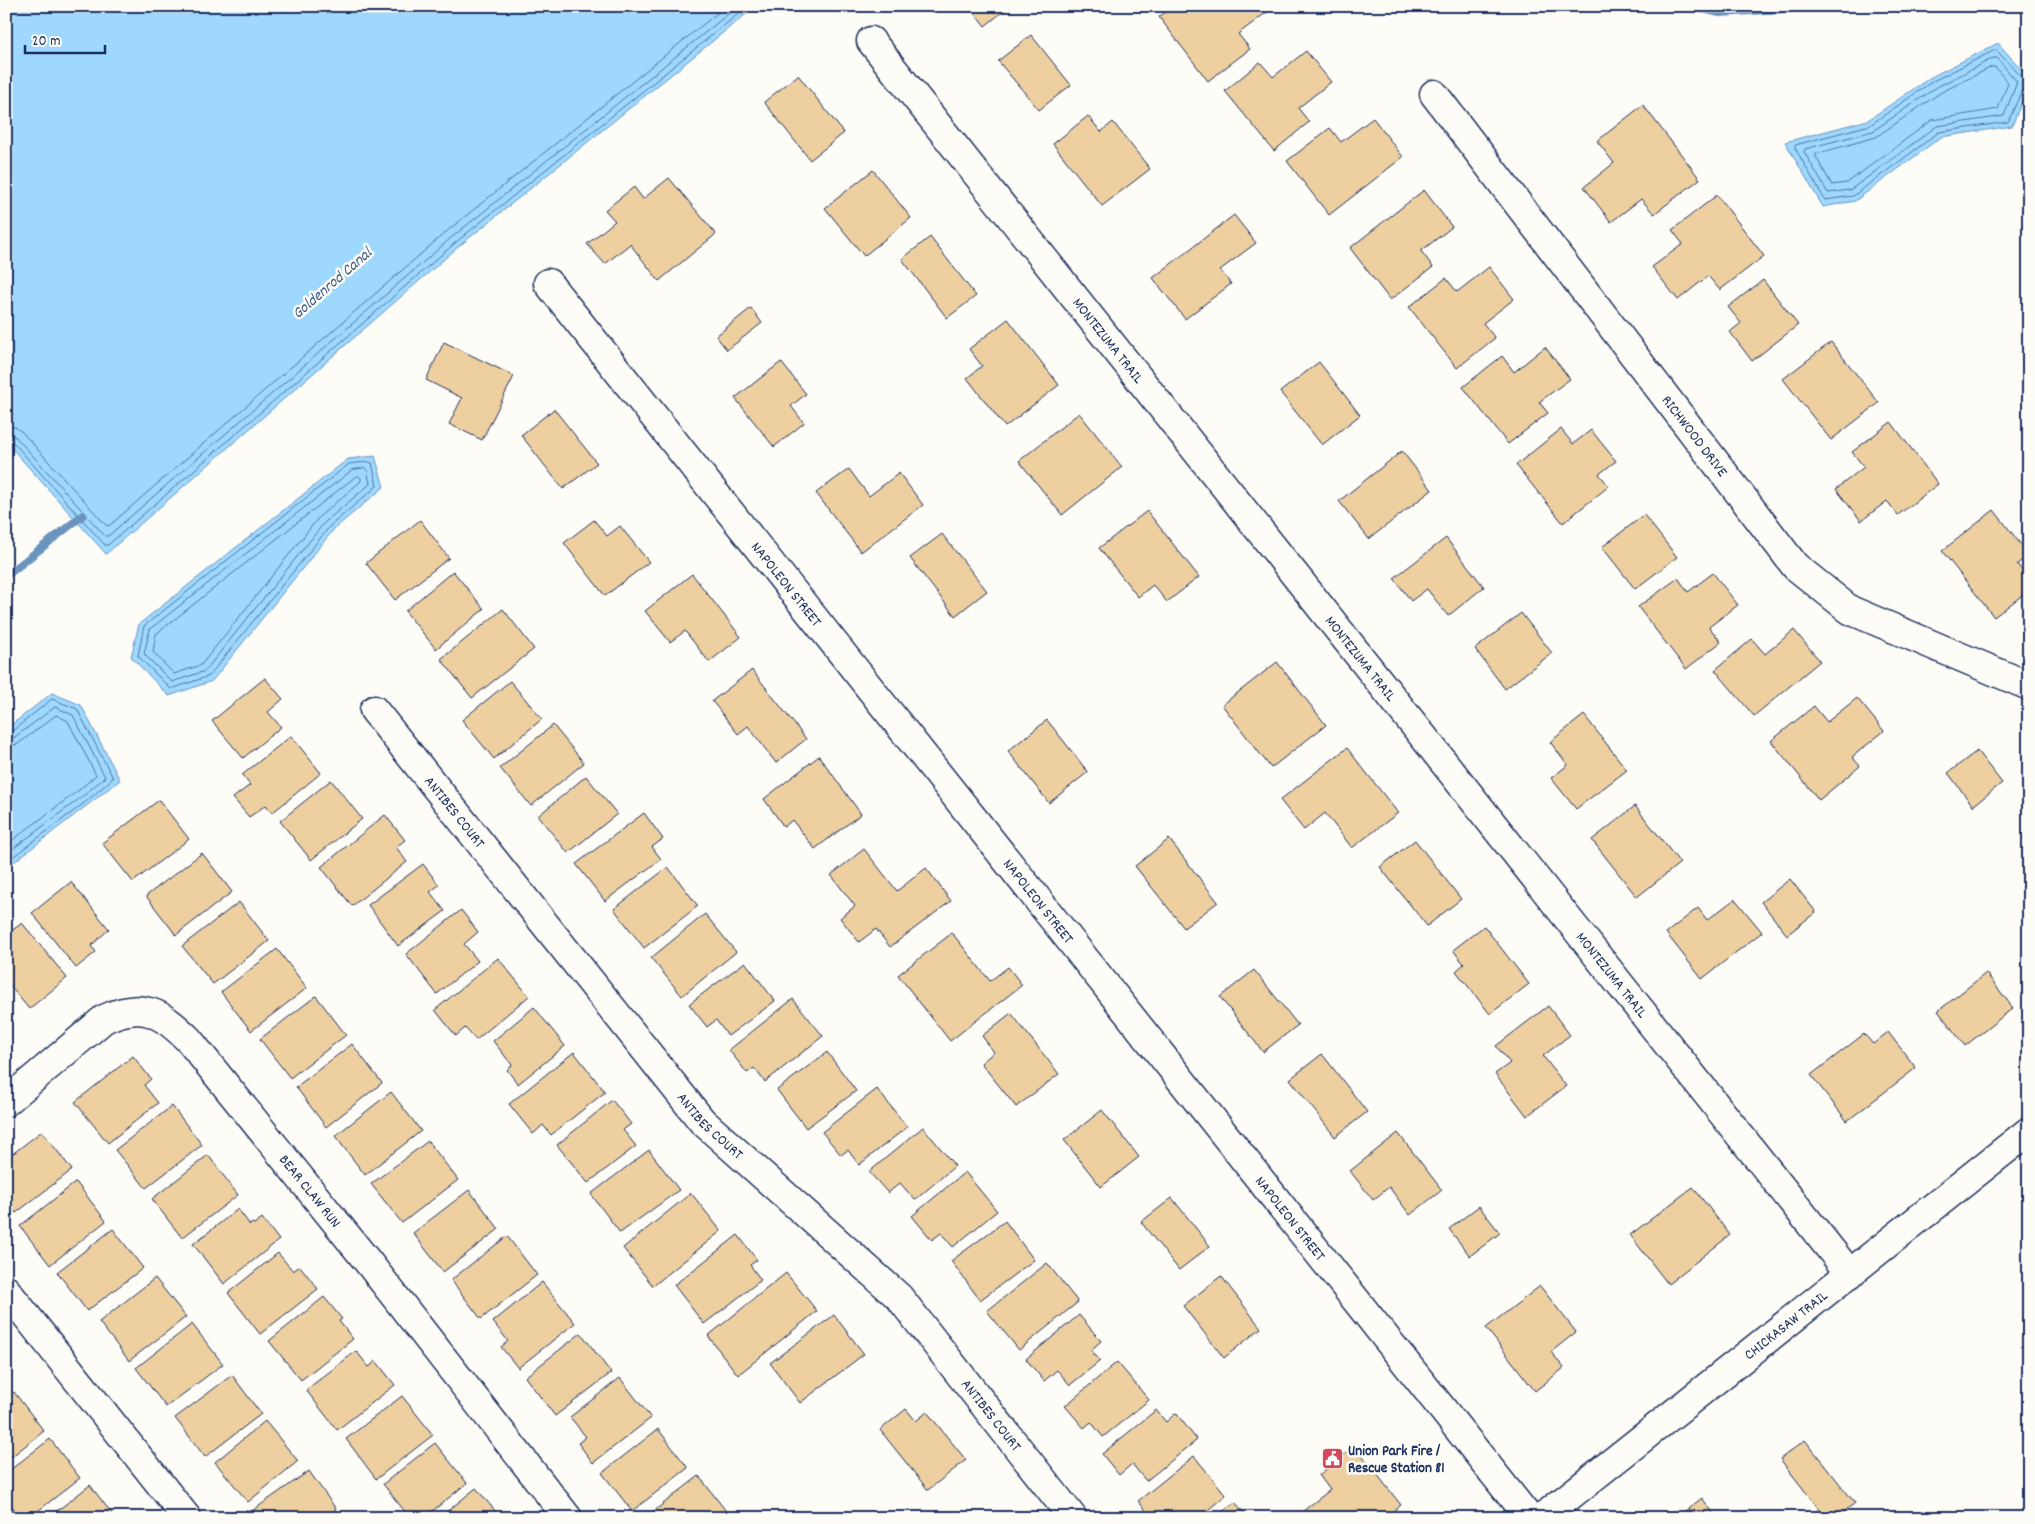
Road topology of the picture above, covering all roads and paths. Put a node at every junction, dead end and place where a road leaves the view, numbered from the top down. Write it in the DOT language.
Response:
graph roads {
  1 [pos="871,42"];
  2 [pos="1434,94"];
  3 [pos="548,283"];
  4 [pos="2029,686"];
  5 [pos="374,710"];
  6 [pos="6,1102"];
  7 [pos="2029,1132"];
  8 [pos="1850,1274"];
  9 [pos="6,1290"];
  10 [pos="187,1518"];
  11 [pos="568,1518"];
  12 [pos="1073,1518"];
  13 [pos="1530,1518"];
  14 [pos="1542,1518"];
  1 -- 8 [label="street, MONTEZUMA TRAIL"];
  2 -- 4 [label="street, RICHWOOD DRIVE"];
  3 -- 13 [label="street, NAPOLEON STREET"];
  5 -- 12 [label="street, ANTIBES COURT"];
  6 -- 11 [label="street, BEAR CLAW RUN"];
  7 -- 8 [label="street, CHICKASAW TRAIL"];
  8 -- 14 [label="street, CHICKASAW TRAIL"];
  9 -- 10 [label="street"];
}
